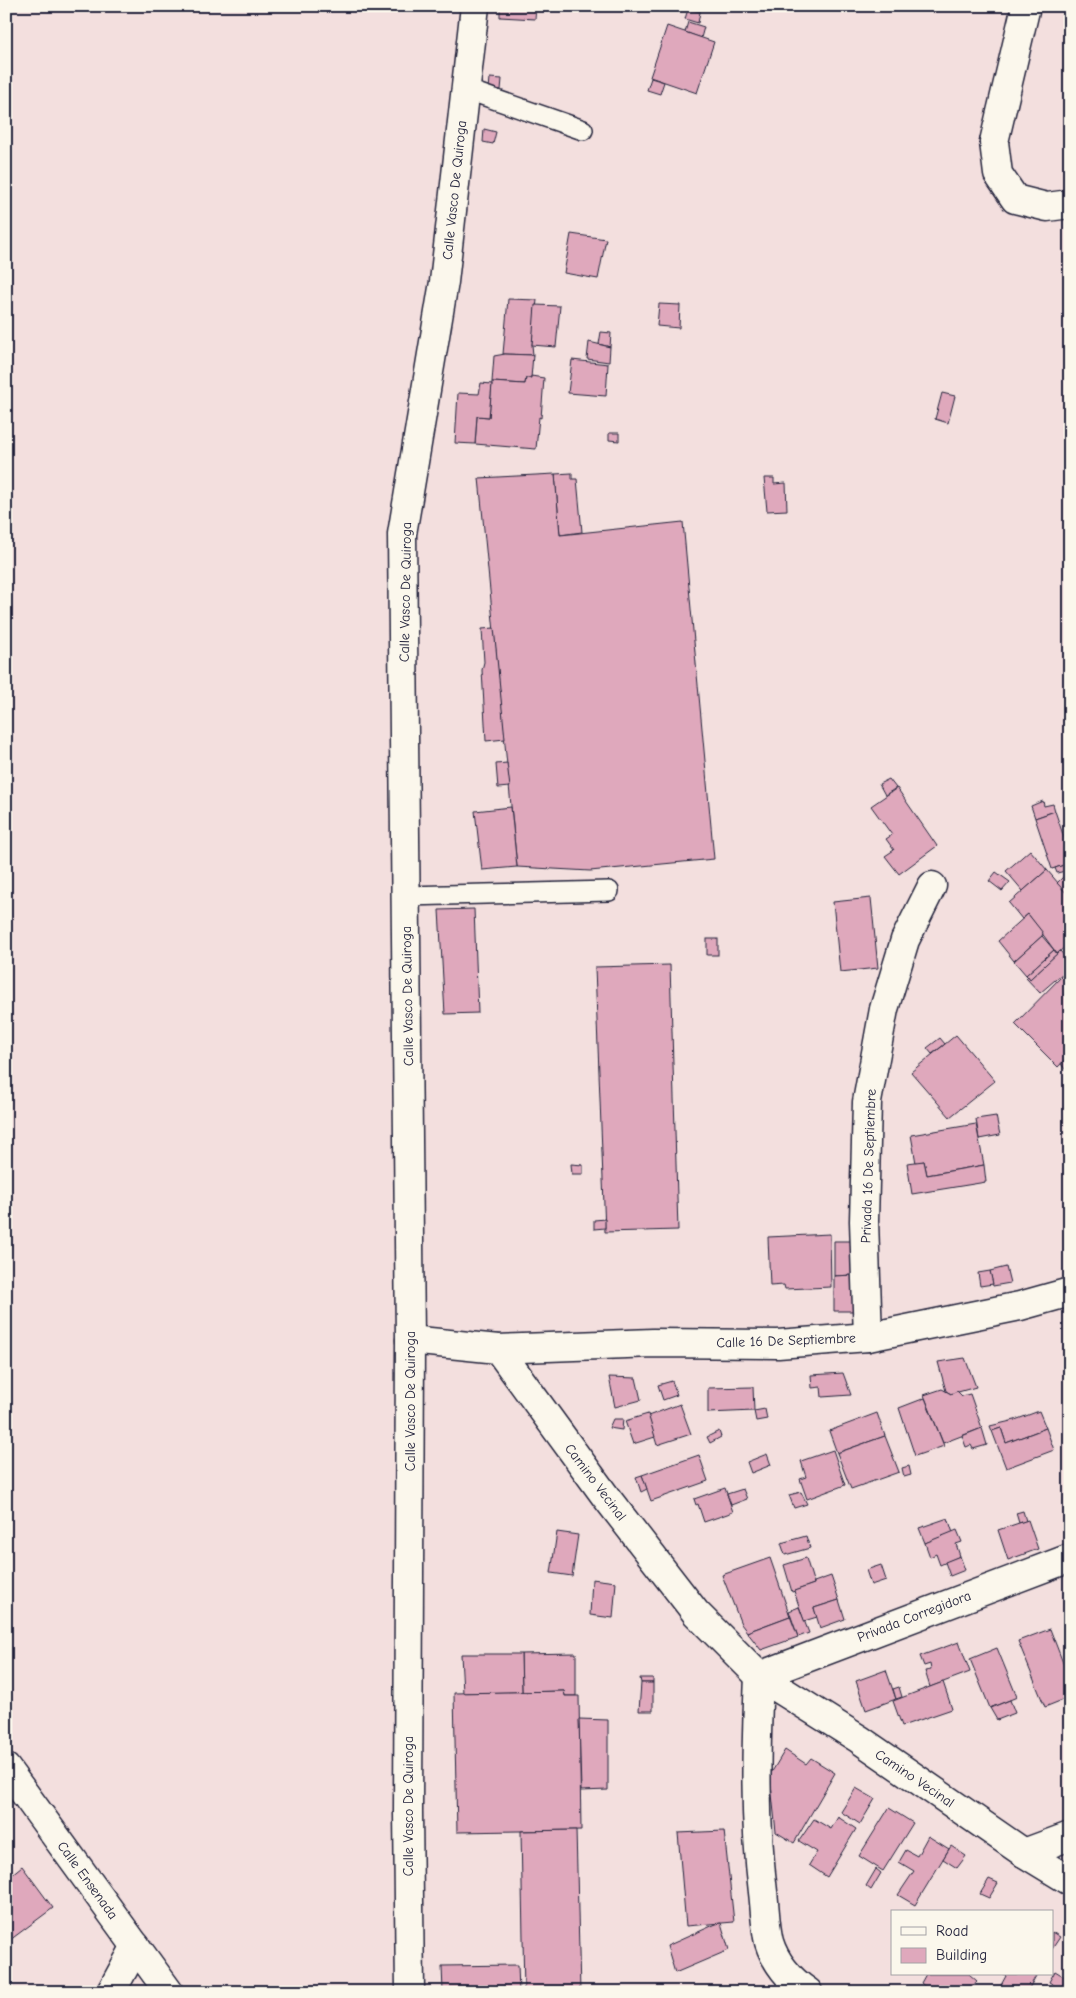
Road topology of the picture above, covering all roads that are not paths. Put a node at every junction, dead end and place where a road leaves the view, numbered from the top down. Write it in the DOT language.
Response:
graph roads {
  1 [pos="475,6"];
  2 [pos="1026,6"];
  3 [pos="466,89"];
  4 [pos="583,130"];
  5 [pos="1070,204"];
  6 [pos="932,886"];
  7 [pos="609,891"];
  8 [pos="406,896"];
  9 [pos="1070,1292"];
  10 [pos="868,1337"];
  11 [pos="410,1340"];
  12 [pos="498,1350"];
  13 [pos="1070,1558"];
  14 [pos="758,1676"];
  15 [pos="6,1768"];
  16 [pos="1070,1836"];
  17 [pos="1024,1853"];
  18 [pos="1070,1881"];
  19 [pos="136,1946"];
  20 [pos="111,1992"];
  21 [pos="169,1992"];
  22 [pos="410,1992"];
  23 [pos="808,1992"];
  1 -- 3 [label="street, Calle Vasco De Quiroga"];
  2 -- 5 [label="street"];
  3 -- 4 [label="lane"];
  3 -- 8 [label="street, Calle Vasco De Quiroga"];
  6 -- 10 [label="street, Privada 16 De Septiembre"];
  7 -- 8 [label="lane"];
  8 -- 11 [label="street, Calle Vasco De Quiroga"];
  9 -- 10 [label="street, Calle 16 De Septiembre"];
  10 -- 12 [label="street, Calle 16 De Septiembre"];
  11 -- 12 [label="street"];
  11 -- 22 [label="street, Calle Vasco De Quiroga"];
  12 -- 14 [label="street, Camino Vecinal"];
  13 -- 14 [label="street, Privada Corregidora"];
  14 -- 17 [label="street, Camino Vecinal"];
  14 -- 23 [label="street"];
  15 -- 19 [label="street, Calle Ensenada"];
  16 -- 17 [label="street"];
  17 -- 18 [label="street, Camino Vecinal"];
  19 -- 20 [label="street"];
  19 -- 21 [label="street, Calle Ensenada"];
}
